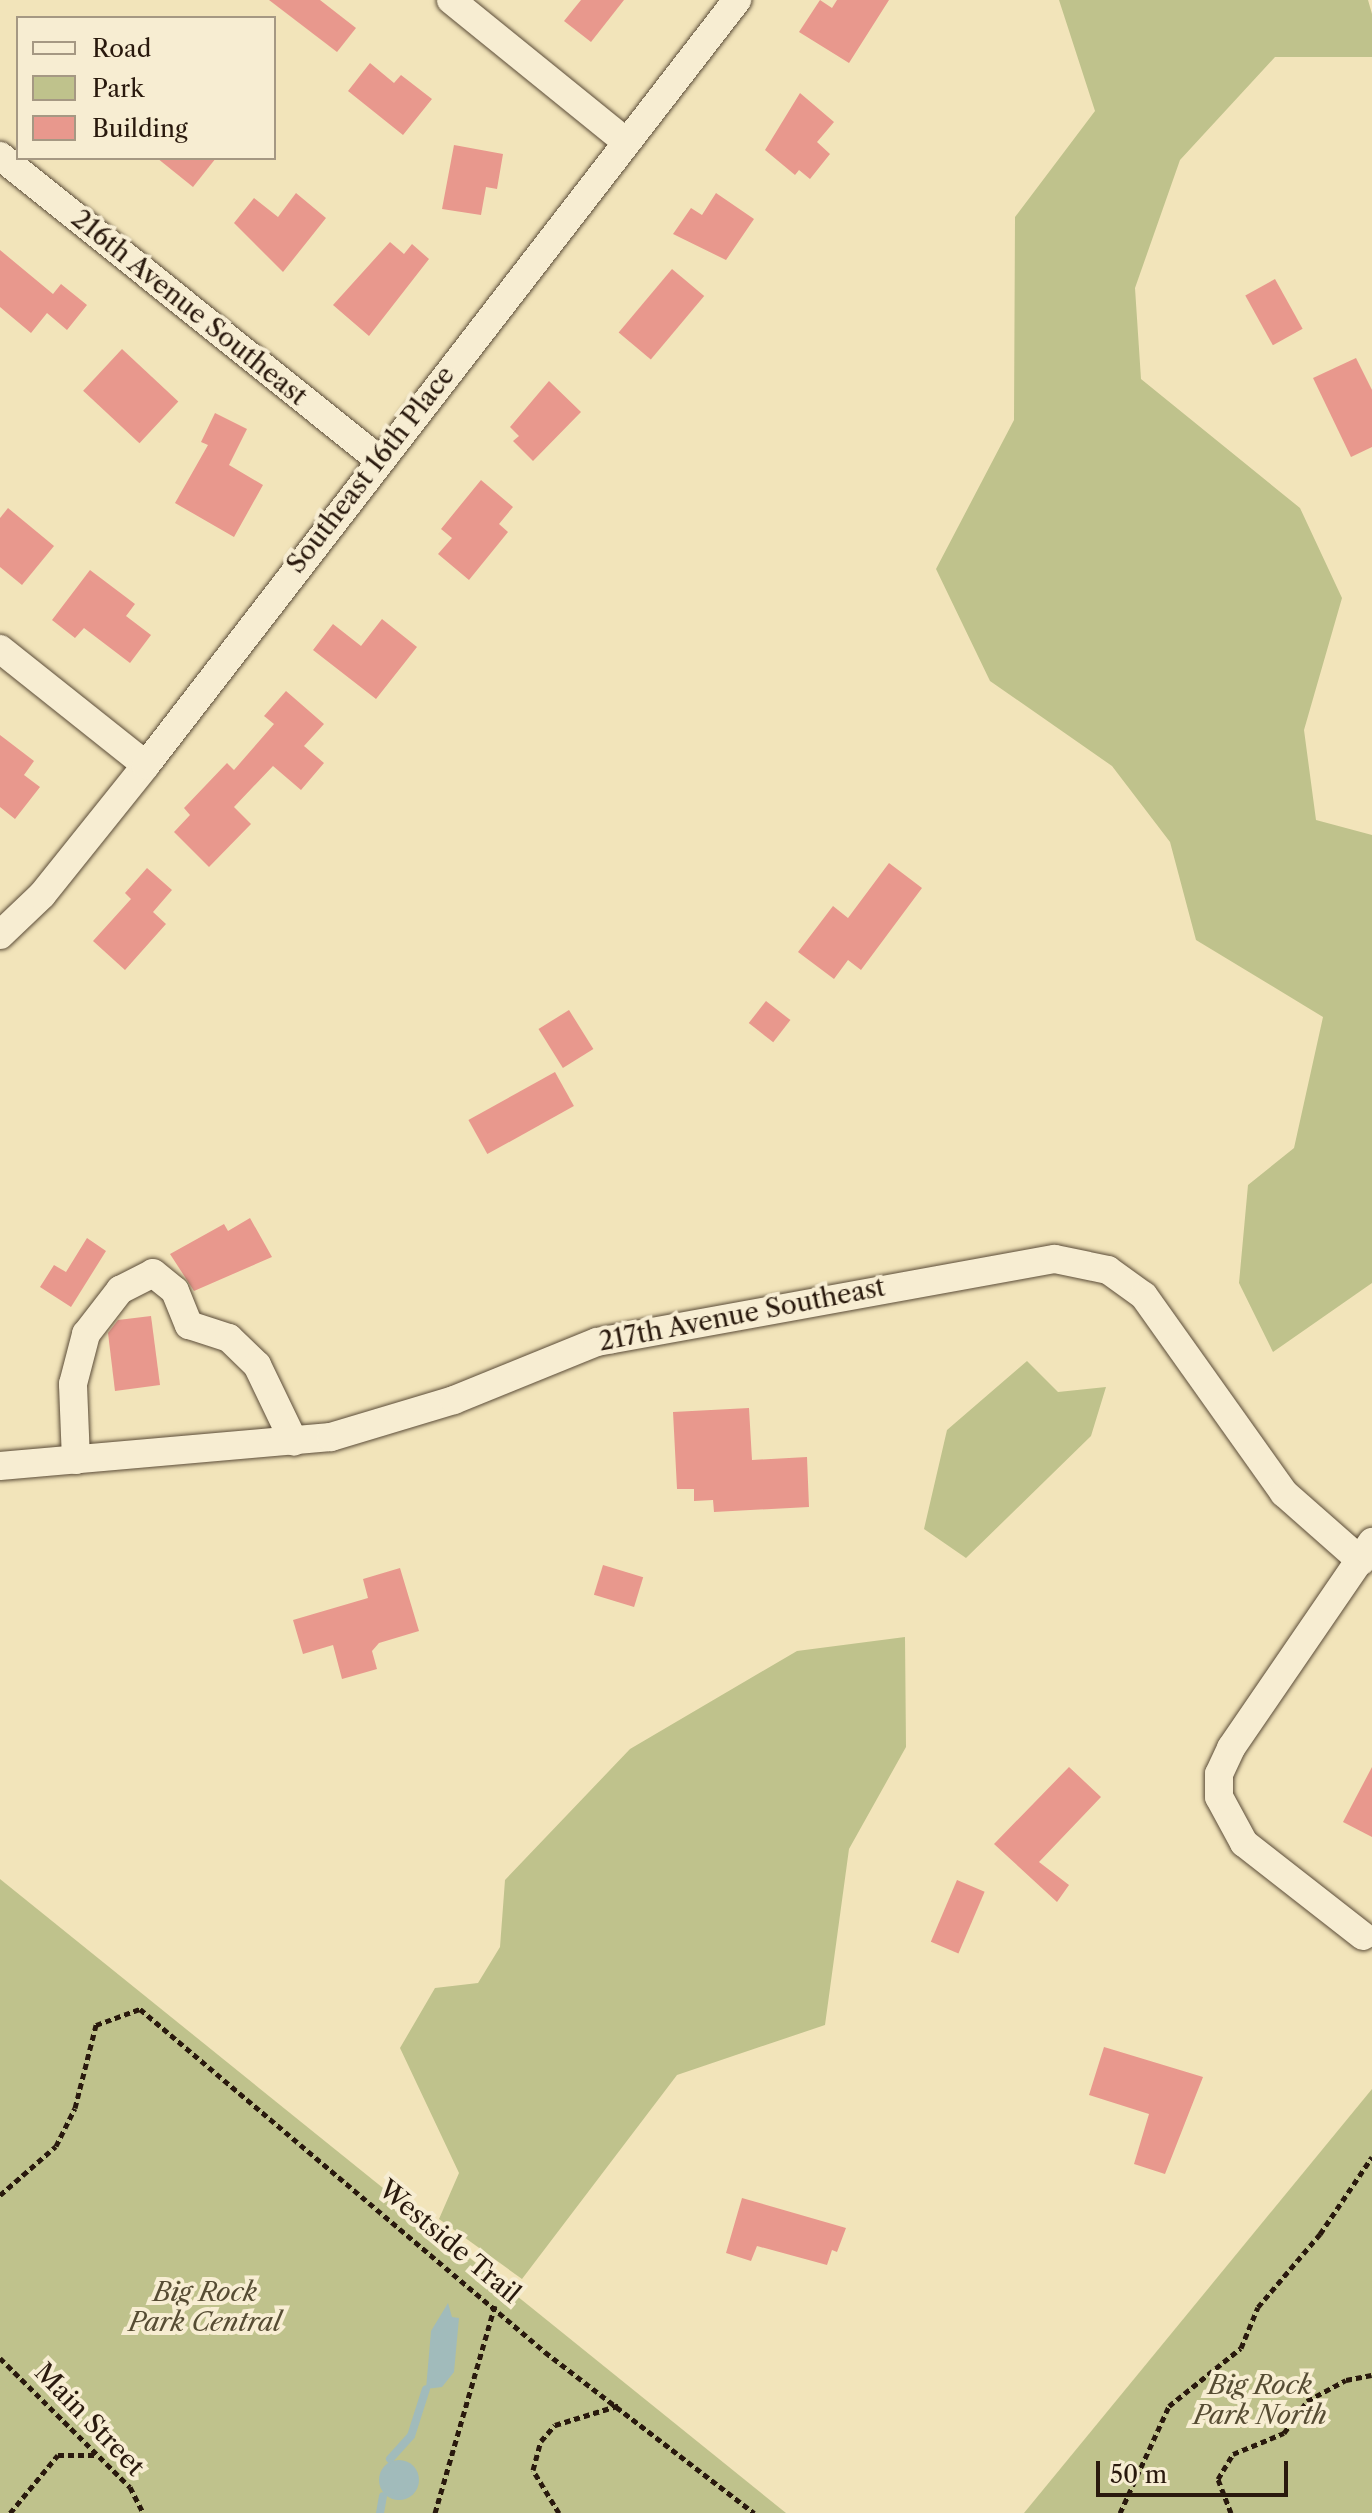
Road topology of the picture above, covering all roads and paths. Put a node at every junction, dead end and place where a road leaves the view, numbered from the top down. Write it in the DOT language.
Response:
graph roads {
  1 [pos="451,0"];
  2 [pos="737,0"];
  3 [pos="625,141"];
  4 [pos="0,156"];
  5 [pos="379,460"];
  6 [pos="0,649"];
  7 [pos="146,765"];
  8 [pos="0,935"];
  9 [pos="294,1442"];
  10 [pos="76,1460"];
  11 [pos="0,1466"];
  12 [pos="1367,1552"];
  13 [pos="1363,1936"];
  14 [pos="1372,2157"];
  15 [pos="0,2195"];
  16 [pos="495,2305"];
  17 [pos="0,2358"];
  18 [pos="1372,2375"];
  19 [pos="621,2405"];
  20 [pos="97,2455"];
  21 [pos="10,2513"];
  22 [pos="143,2513"];
  23 [pos="435,2513"];
  24 [pos="559,2513"];
  25 [pos="754,2513"];
  26 [pos="1120,2513"];
  27 [pos="1231,2513"];
  1 -- 3 [label="street"];
  2 -- 3 [label="street, Southeast 16th Place"];
  3 -- 5 [label="street, Southeast 16th Place"];
  4 -- 5 [label="street, 216th Avenue Southeast"];
  5 -- 7 [label="street, Southeast 16th Place"];
  6 -- 7 [label="street"];
  7 -- 8 [label="street, Southeast 16th Place"];
  9 -- 10 [label="street, 217th Avenue Southeast"];
  9 -- 10 [label="street"];
  9 -- 12 [label="street, 217th Avenue Southeast"];
  10 -- 11 [label="street, 217th Avenue Southeast"];
  12 -- 13 [label="street"];
  14 -- 26 [label="path"];
  15 -- 16 [label="path, Westside Trail"];
  16 -- 19 [label="path, Westside Trail"];
  16 -- 23 [label="path"];
  17 -- 20 [label="path, Main Street"];
  18 -- 27 [label="path"];
  19 -- 24 [label="path"];
  19 -- 25 [label="path, Westside Trail"];
  20 -- 21 [label="path"];
  20 -- 22 [label="path, Main Street"];
}
